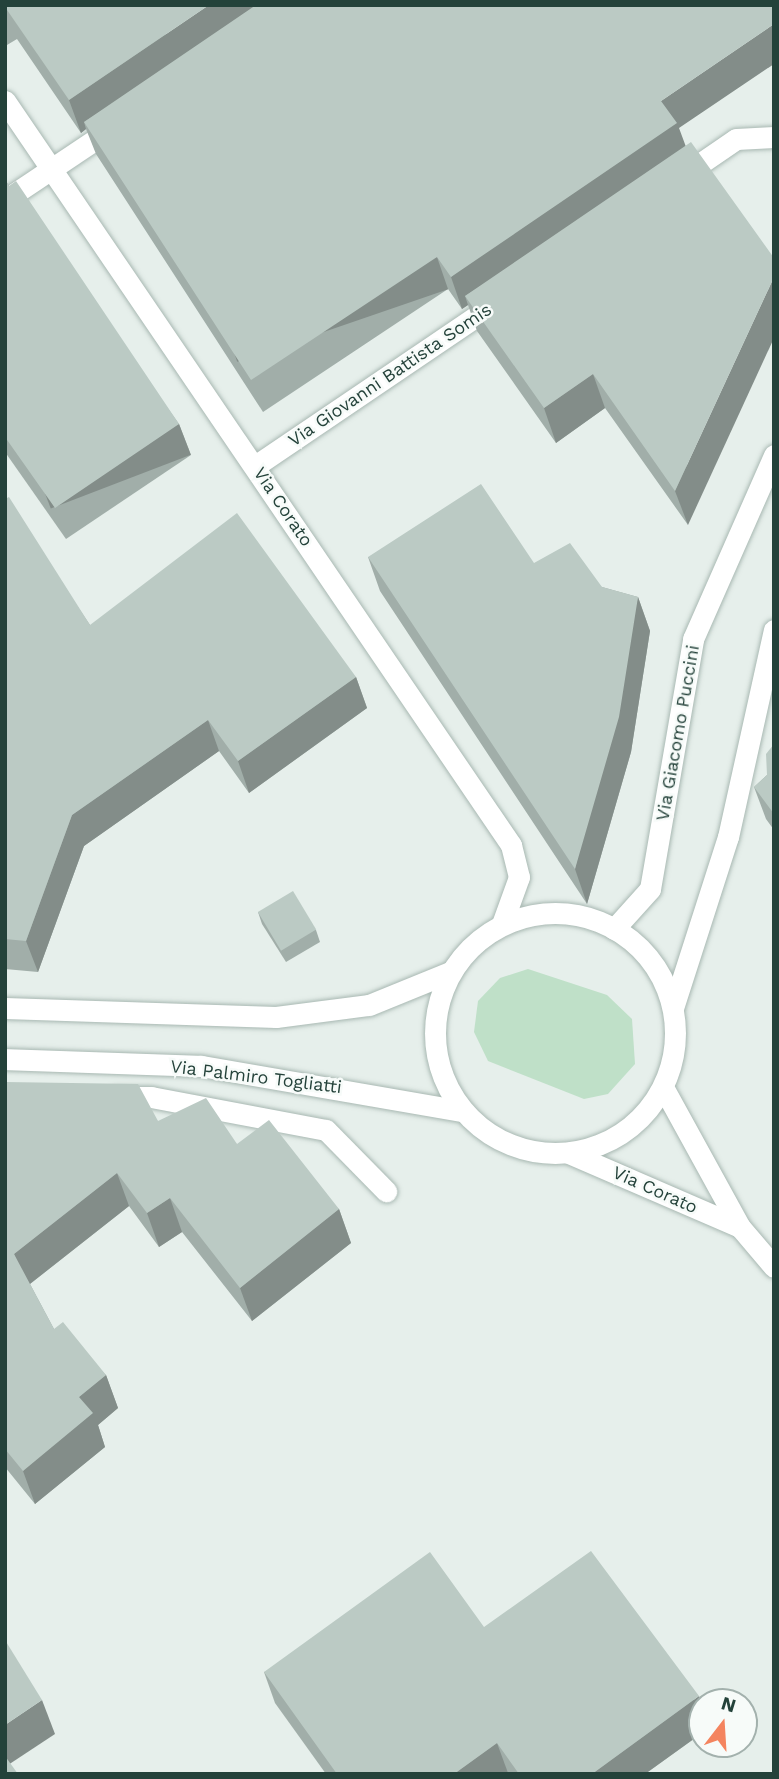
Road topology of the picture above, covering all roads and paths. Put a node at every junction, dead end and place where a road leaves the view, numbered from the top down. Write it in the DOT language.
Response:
graph roads {
  1 [pos="5,101"];
  2 [pos="132,115"];
  3 [pos="774,137"];
  4 [pos="52,170"];
  5 [pos="667,186"];
  6 [pos="5,200"];
  7 [pos="519,287"];
  8 [pos="774,455"];
  9 [pos="255,466"];
  10 [pos="774,630"];
  11 [pos="502,924"];
  12 [pos="614,929"];
  13 [pos="450,972"];
  14 [pos="5,1008"];
  15 [pos="673,1008"];
  16 [pos="5,1059"];
  17 [pos="663,1087"];
  18 [pos="98,1097"];
  19 [pos="462,1111"];
  20 [pos="569,1153"];
  21 [pos="386,1191"];
  22 [pos="740,1227"];
  23 [pos="774,1267"];
  1 -- 4 [label="main road, Via Corato"];
  2 -- 4 [label="main road"];
  3 -- 5 [label="main road"];
  4 -- 6 [label="main road"];
  4 -- 9 [label="main road, Via Corato"];
  7 -- 9 [label="main road, Via Giovanni Battista Somis"];
  8 -- 12 [label="main road, Via Giacomo Puccini"];
  9 -- 11 [label="main road, Via Corato"];
  10 -- 15 [label="main road"];
  11 -- 12 [label="main road, Via Corato"];
  11 -- 13 [label="main road, Via Corato"];
  12 -- 15 [label="main road, Via Corato"];
  13 -- 14 [label="main road"];
  13 -- 19 [label="main road, Via Corato"];
  15 -- 17 [label="main road, Via Corato"];
  16 -- 19 [label="main road, Via Palmiro Togliatti"];
  17 -- 20 [label="main road, Via Corato"];
  17 -- 22 [label="main road, Via Corato"];
  18 -- 21 [label="main road"];
  19 -- 20 [label="main road, Via Corato"];
  20 -- 22 [label="main road, Via Corato"];
  22 -- 23 [label="main road, Via Corato"];
}
